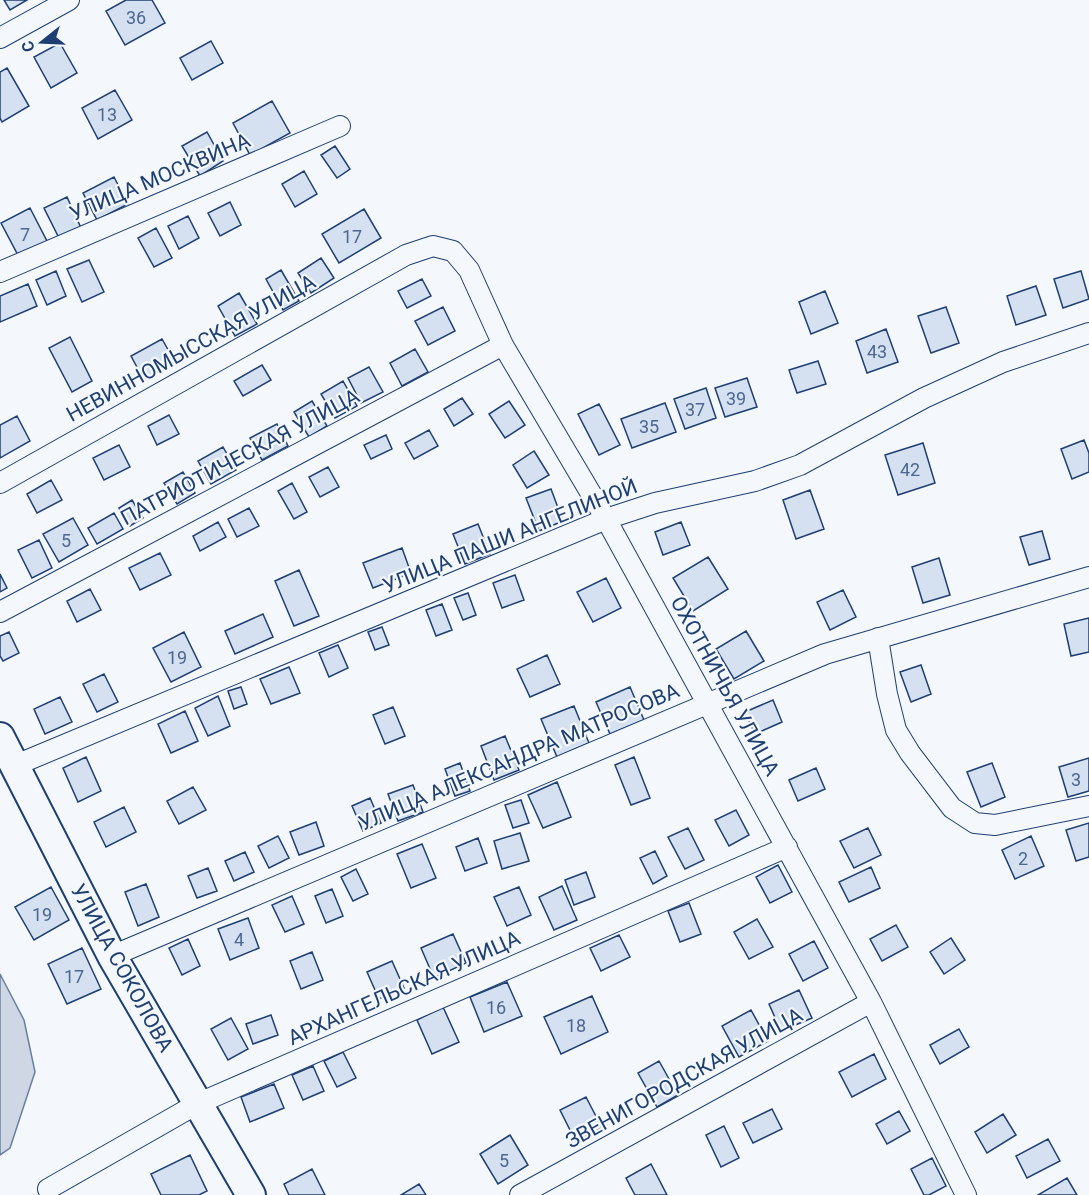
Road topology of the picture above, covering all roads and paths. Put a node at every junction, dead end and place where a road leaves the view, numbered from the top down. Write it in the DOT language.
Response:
graph roads {
  1 [pos="69,0"];
  2 [pos="0,38"];
  3 [pos="340,126"];
  4 [pos="406,255"];
  5 [pos="0,272"];
  6 [pos="1088,338"];
  7 [pos="503,345"];
  8 [pos="0,483"];
  9 [pos="606,519"];
  10 [pos="1089,578"];
  11 [pos="0,612"];
  12 [pos="878,638"];
  13 [pos="707,704"];
  14 [pos="0,737"];
  15 [pos="16,765"];
  16 [pos="1089,806"];
  17 [pos="786,847"];
  18 [pos="112,956"];
  19 [pos="871,1002"];
  20 [pos="197,1104"];
  21 [pos="48,1189"];
  22 [pos="251,1195"];
  23 [pos="520,1195"];
  24 [pos="966,1195"];
  1 -- 2 [label="street"];
  3 -- 5 [label="street, УЛИЦА МОСКВИНА"];
  4 -- 7 [label="street, ОХОТНИЧЬЯ УЛИЦА"];
  4 -- 8 [label="street, НЕВИННОМЫССКАЯ УЛИЦА"];
  6 -- 9 [label="street, УЛИЦА ПАШИ АНГЕЛИНОЙ"];
  7 -- 9 [label="street, ОХОТНИЧЬЯ УЛИЦА"];
  7 -- 11 [label="street, ПАТРИОТИЧЕСКАЯ УЛИЦА"];
  9 -- 13 [label="street, ОХОТНИЧЬЯ УЛИЦА"];
  9 -- 15 [label="street, УЛИЦА ПАШИ АНГЕЛИНОЙ"];
  10 -- 12 [label="street, УЛИЦА АЛЕКСАНДРА МАТРОСОВА"];
  12 -- 13 [label="street, УЛИЦА АЛЕКСАНДРА МАТРОСОВА"];
  12 -- 16 [label="street"];
  13 -- 17 [label="street, ОХОТНИЧЬЯ УЛИЦА"];
  13 -- 18 [label="street, УЛИЦА АЛЕКСАНДРА МАТРОСОВА"];
  14 -- 15 [label="main road, УЛИЦА СОКОЛОВА"];
  15 -- 18 [label="main road, УЛИЦА СОКОЛОВА"];
  17 -- 19 [label="street, ОХОТНИЧЬЯ УЛИЦА"];
  17 -- 20 [label="street, АРХАНГЕЛЬСКАЯ УЛИЦА"];
  18 -- 20 [label="main road, УЛИЦА СОКОЛОВА"];
  19 -- 23 [label="street, ЗВЕНИГОРОДСКАЯ УЛИЦА"];
  19 -- 24 [label="street, ОХОТНИЧЬЯ УЛИЦА"];
  20 -- 21 [label="street, АРХАНГЕЛЬСКАЯ УЛИЦА"];
  20 -- 22 [label="main road, УЛИЦА СОКОЛОВА"];
}
